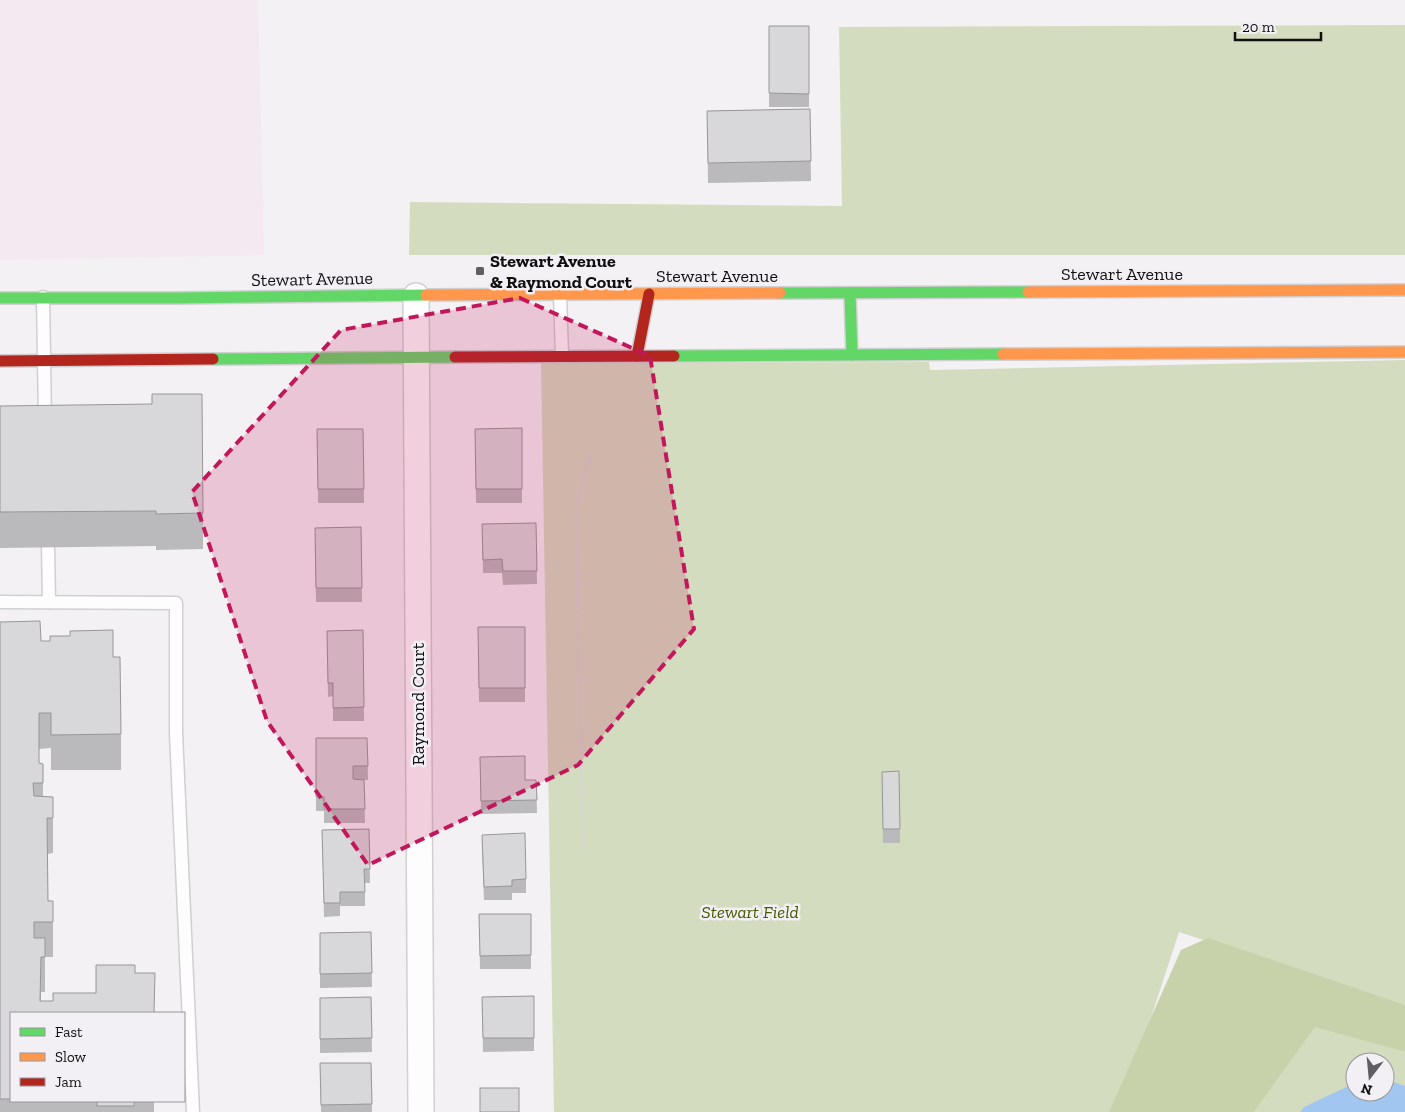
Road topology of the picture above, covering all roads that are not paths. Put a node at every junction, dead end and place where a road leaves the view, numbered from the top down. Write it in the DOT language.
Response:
graph roads {
  1 [pos="1405,290"];
  2 [pos="850,293"];
  3 [pos="560,294"];
  4 [pos="649,294"];
  5 [pos="416,296"];
  6 [pos="43,297"];
  7 [pos="0,298"];
  8 [pos="1405,352"];
  9 [pos="852,354"];
  10 [pos="562,356"];
  11 [pos="637,356"];
  12 [pos="416,358"];
  13 [pos="0,361"];
  14 [pos="44,361"];
  15 [pos="46,431"];
  16 [pos="48,547"];
  17 [pos="0,602"];
  18 [pos="50,602"];
  19 [pos="193,1112"];
  20 [pos="421,1112"];
  1 -- 2 [label="main road, Stewart Avenue"];
  2 -- 4 [label="main road, Stewart Avenue"];
  2 -- 9 [label="main road"];
  3 -- 4 [label="main road, Stewart Avenue"];
  3 -- 5 [label="main road, Stewart Avenue"];
  3 -- 10 [label="lane"];
  4 -- 11 [label="main road"];
  5 -- 6 [label="main road, Stewart Avenue"];
  5 -- 12 [label="street, Raymond Court"];
  6 -- 7 [label="main road, Stewart Avenue"];
  6 -- 14 [label="lane"];
  8 -- 9 [label="main road"];
  9 -- 11 [label="main road"];
  10 -- 11 [label="main road"];
  10 -- 12 [label="main road"];
  12 -- 14 [label="main road"];
  12 -- 20 [label="street, Raymond Court"];
  13 -- 14 [label="main road"];
  14 -- 15 [label="lane"];
  16 -- 18 [label="lane"];
  17 -- 18 [label="lane"];
  18 -- 19 [label="lane"];
}
